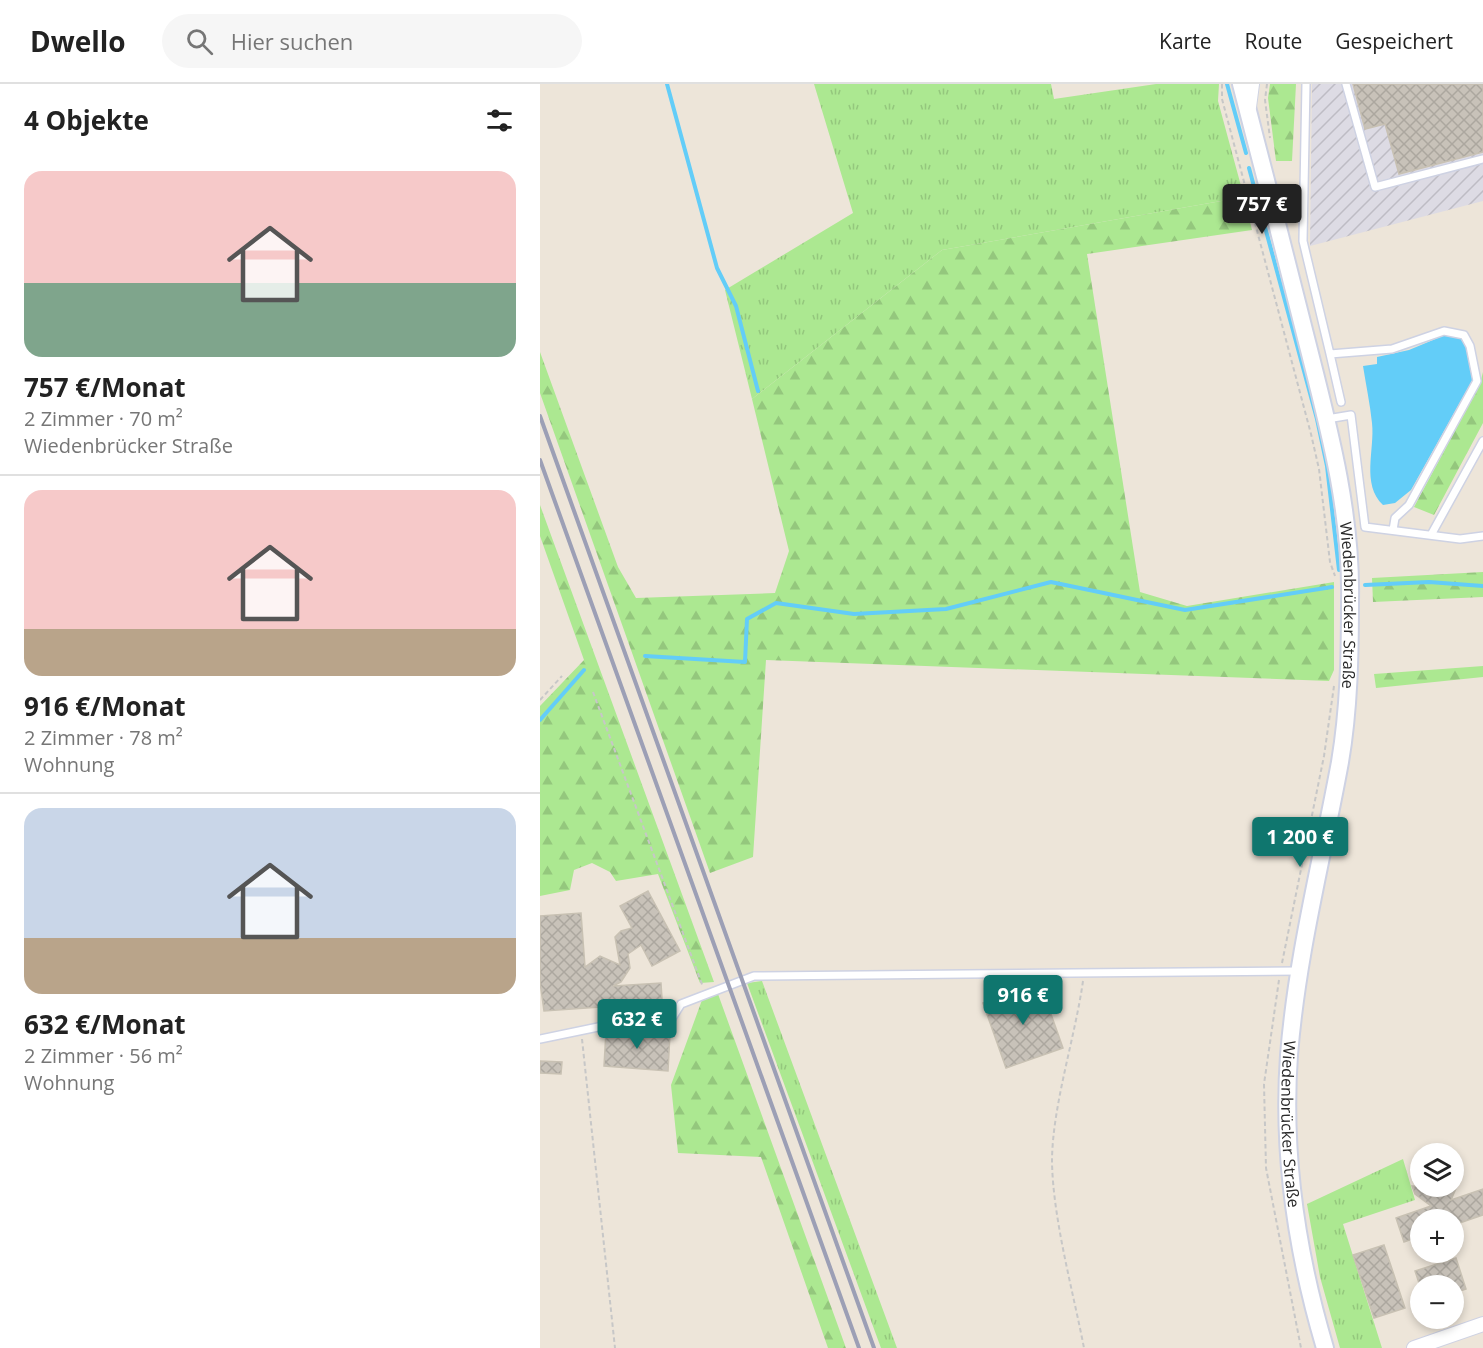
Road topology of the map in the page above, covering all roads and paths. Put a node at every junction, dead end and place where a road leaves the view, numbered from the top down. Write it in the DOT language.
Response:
graph roads {
  1 [pos="1222,84"];
  2 [pos="1241,84"];
  3 [pos="1252,84"];
  4 [pos="1306,84"];
  5 [pos="1346,84"];
  6 [pos="1248,112"];
  7 [pos="1483,159"];
  8 [pos="1330,354"];
  9 [pos="1341,402"];
  10 [pos="1327,419"];
  11 [pos="1483,441"];
  12 [pos="1392,531"];
  13 [pos="1431,535"];
  14 [pos="1483,536"];
  15 [pos="1337,580"];
  16 [pos="562,676"];
  17 [pos="1335,682"];
  18 [pos="593,692"];
  19 [pos="540,700"];
  20 [pos="1280,971"];
  21 [pos="1299,971"];
  22 [pos="1083,972"];
  23 [pos="705,993"];
  24 [pos="581,1030"];
  25 [pos="540,1039"];
  26 [pos="1483,1324"];
  27 [pos="615,1348"];
  28 [pos="1084,1348"];
  29 [pos="1301,1348"];
  30 [pos="1325,1348"];
  31 [pos="1414,1348"];
  1 -- 15 [label="path"];
  2 -- 6 [label="street, Wiedenbrücker Straße"];
  3 -- 6 [label="street"];
  4 -- 8 [label="lane"];
  5 -- 7 [label="lane"];
  6 -- 10 [label="street, Wiedenbrücker Straße"];
  8 -- 9 [label="lane"];
  8 -- 12 [label="lane"];
  10 -- 12 [label="lane"];
  10 -- 21 [label="street, Wiedenbrücker Straße"];
  11 -- 13 [label="lane"];
  12 -- 13 [label="lane"];
  13 -- 14 [label="lane"];
  16 -- 19 [label="path"];
  17 -- 20 [label="path"];
  18 -- 23 [label="path"];
  20 -- 21 [label="lane"];
  20 -- 22 [label="lane"];
  20 -- 29 [label="path"];
  21 -- 30 [label="street, Wiedenbrücker Straße"];
  22 -- 23 [label="lane"];
  22 -- 28 [label="path"];
  23 -- 24 [label="lane"];
  24 -- 25 [label="lane"];
  24 -- 27 [label="path"];
  26 -- 31 [label="street"];
}
